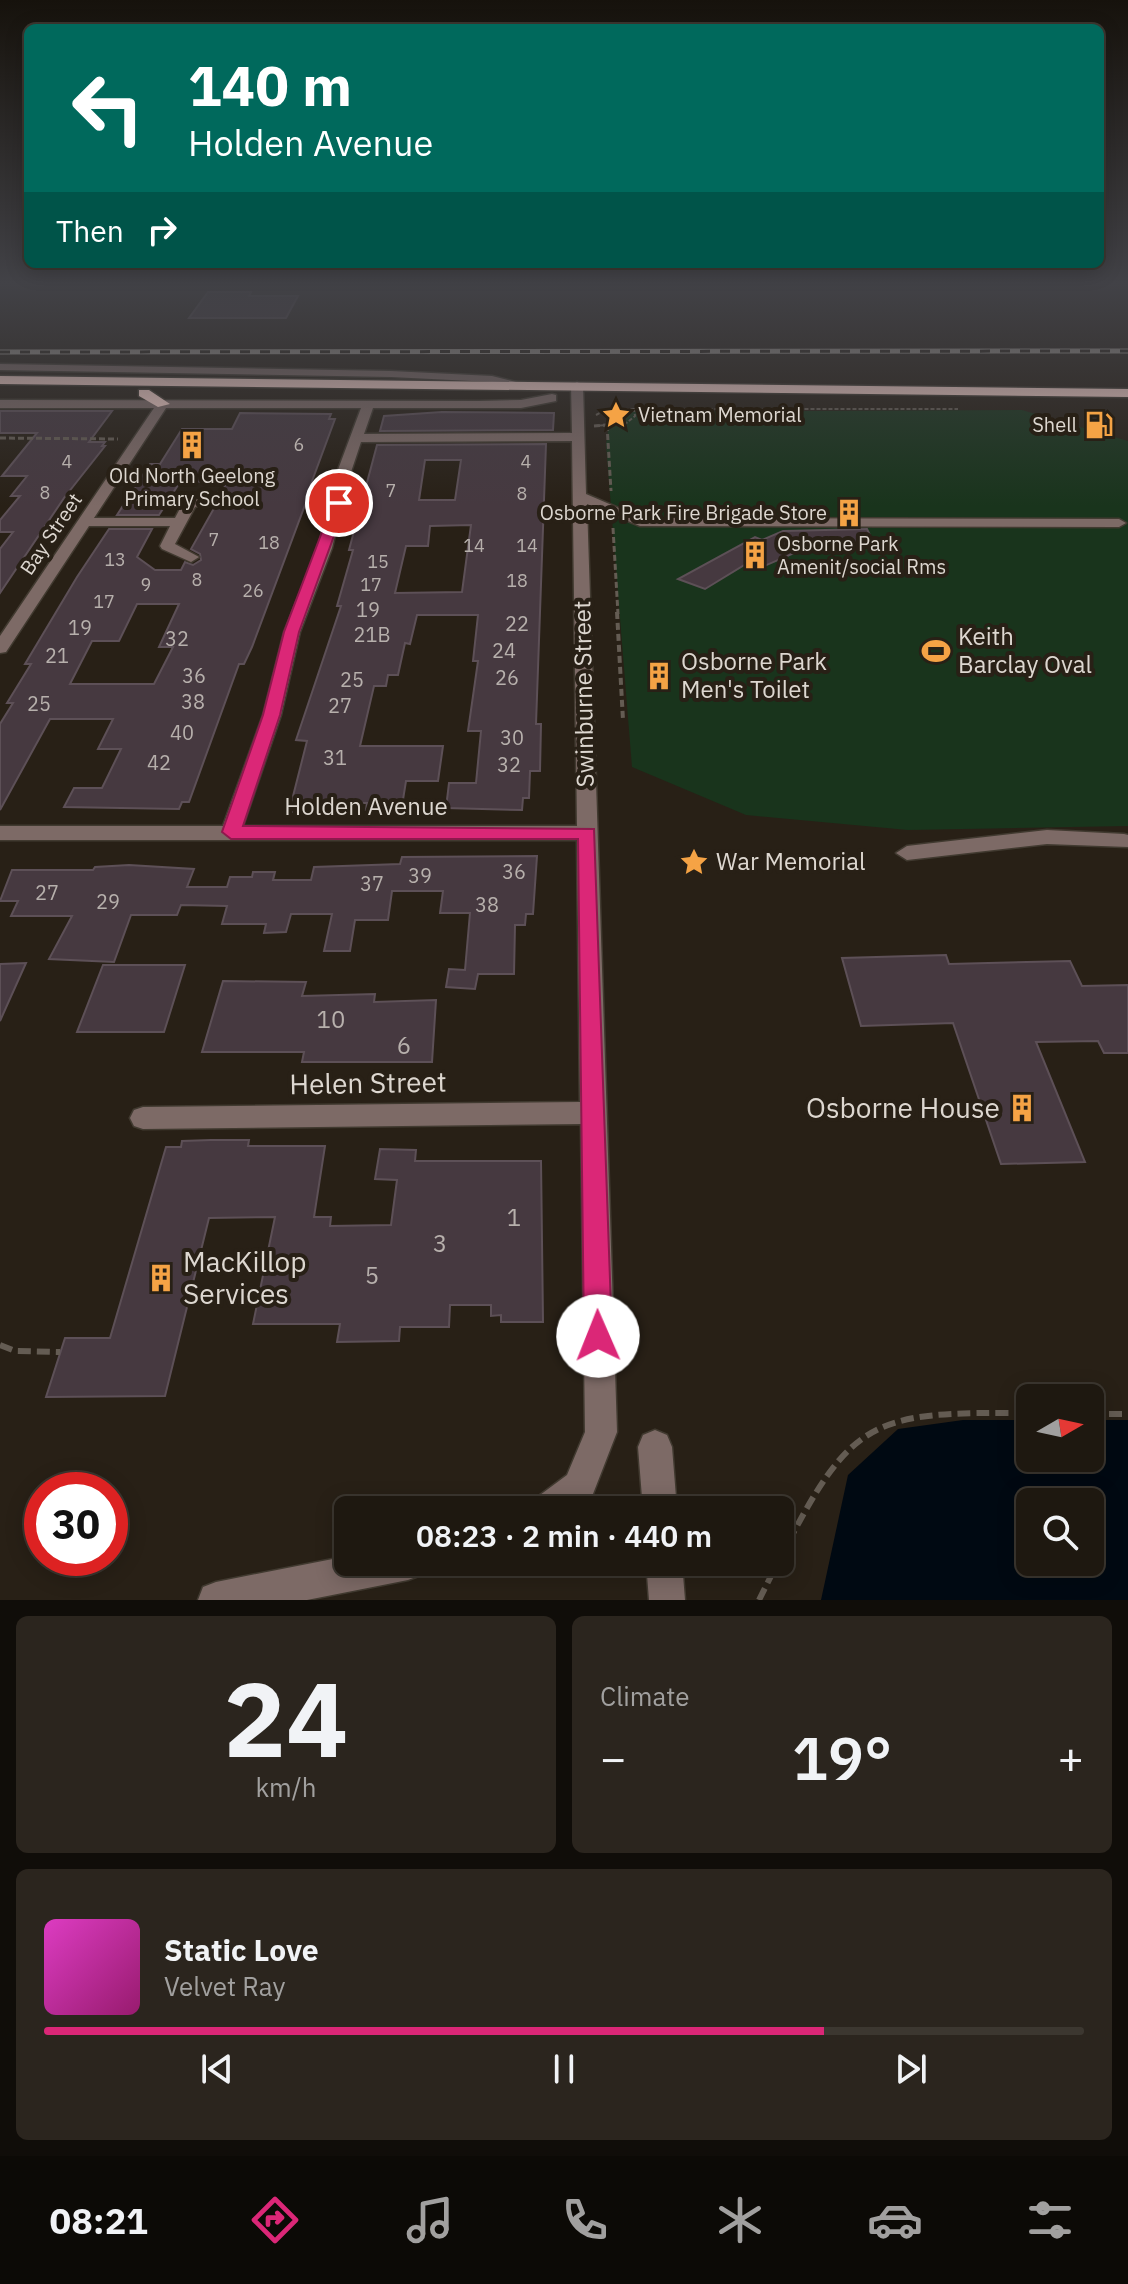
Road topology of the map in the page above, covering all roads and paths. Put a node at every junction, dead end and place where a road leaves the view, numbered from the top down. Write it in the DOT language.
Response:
graph roads {
  1 [pos="0,367"];
  2 [pos="301,372"];
  3 [pos="0,380"];
  4 [pos="50,381"];
  5 [pos="351,382"];
  6 [pos="518,384"];
  7 [pos="577,392"];
  8 [pos="144,393"];
  9 [pos="181,393"];
  10 [pos="1128,393"];
  11 [pos="0,395"];
  12 [pos="552,398"];
  13 [pos="1128,401"];
  14 [pos="369,403"];
  15 [pos="0,404"];
  16 [pos="163,404"];
  17 [pos="634,408"];
  18 [pos="968,409"];
  19 [pos="607,425"];
  20 [pos="578,437"];
  21 [pos="0,438"];
  22 [pos="356,438"];
  23 [pos="138,439"];
  24 [pos="219,494"];
  25 [pos="580,496"];
  26 [pos="612,510"];
  27 [pos="83,522"];
  28 [pos="179,522"];
  29 [pos="1119,523"];
  30 [pos="191,557"];
  31 [pos="0,648"];
  32 [pos="623,720"];
  33 [pos="231,832"];
  34 [pos="0,833"];
  35 [pos="587,833"];
  36 [pos="1124,841"];
  37 [pos="907,853"];
  38 [pos="594,1113"];
  39 [pos="143,1118"];
  40 [pos="0,1345"];
  41 [pos="60,1352"];
  42 [pos="1016,1414"];
  43 [pos="1104,1414"];
  44 [pos="1128,1414"];
  45 [pos="655,1447"];
  46 [pos="567,1496"];
  47 [pos="659,1496"];
  48 [pos="794,1530"];
  49 [pos="341,1576"];
  50 [pos="665,1576"];
  51 [pos="771,1576"];
  52 [pos="236,1598"];
  53 [pos="667,1600"];
  54 [pos="759,1600"];
  1 -- 2 [label="street"];
  2 -- 5 [label="street"];
  2 -- 6 [label="street"];
  3 -- 4 [label="highway"];
  4 -- 5 [label="highway"];
  4 -- 9 [label="highway"];
  5 -- 6 [label="highway"];
  6 -- 7 [label="highway"];
  7 -- 10 [label="highway"];
  7 -- 12 [label="highway"];
  7 -- 13 [label="highway"];
  7 -- 20 [label="street, Swinburne Street"];
  8 -- 9 [label="highway"];
  8 -- 11 [label="highway"];
  8 -- 16 [label="highway"];
  9 -- 12 [label="highway"];
  12 -- 14 [label="street"];
  14 -- 16 [label="street"];
  14 -- 22 [label="street"];
  15 -- 16 [label="street"];
  16 -- 23 [label="street, Bay Street"];
  17 -- 18 [label="path"];
  17 -- 19 [label="path"];
  17 -- 19 [label="path"];
  19 -- 26 [label="path"];
  20 -- 22 [label="street"];
  20 -- 25 [label="street, Swinburne Street"];
  21 -- 23 [label="path"];
  22 -- 33 [label="street"];
  23 -- 27 [label="street, Bay Street"];
  24 -- 28 [label="street"];
  25 -- 26 [label="street"];
  25 -- 35 [label="street, Swinburne Street"];
  26 -- 29 [label="street"];
  26 -- 32 [label="path"];
  27 -- 28 [label="street"];
  27 -- 31 [label="street, Bay Street"];
  28 -- 30 [label="street"];
  33 -- 34 [label="street, Holden Avenue"];
  33 -- 35 [label="street, Holden Avenue"];
  35 -- 38 [label="street, Swinburne Street"];
  36 -- 37 [label="street"];
  38 -- 39 [label="street, Helen Street"];
  38 -- 46 [label="street, Swinburne Street"];
  40 -- 41 [label="path"];
  42 -- 48 [label="path"];
  43 -- 44 [label="path"];
  45 -- 47 [label="street"];
  49 -- 52 [label="street"];
  50 -- 53 [label="street"];
  51 -- 54 [label="path"];
}
